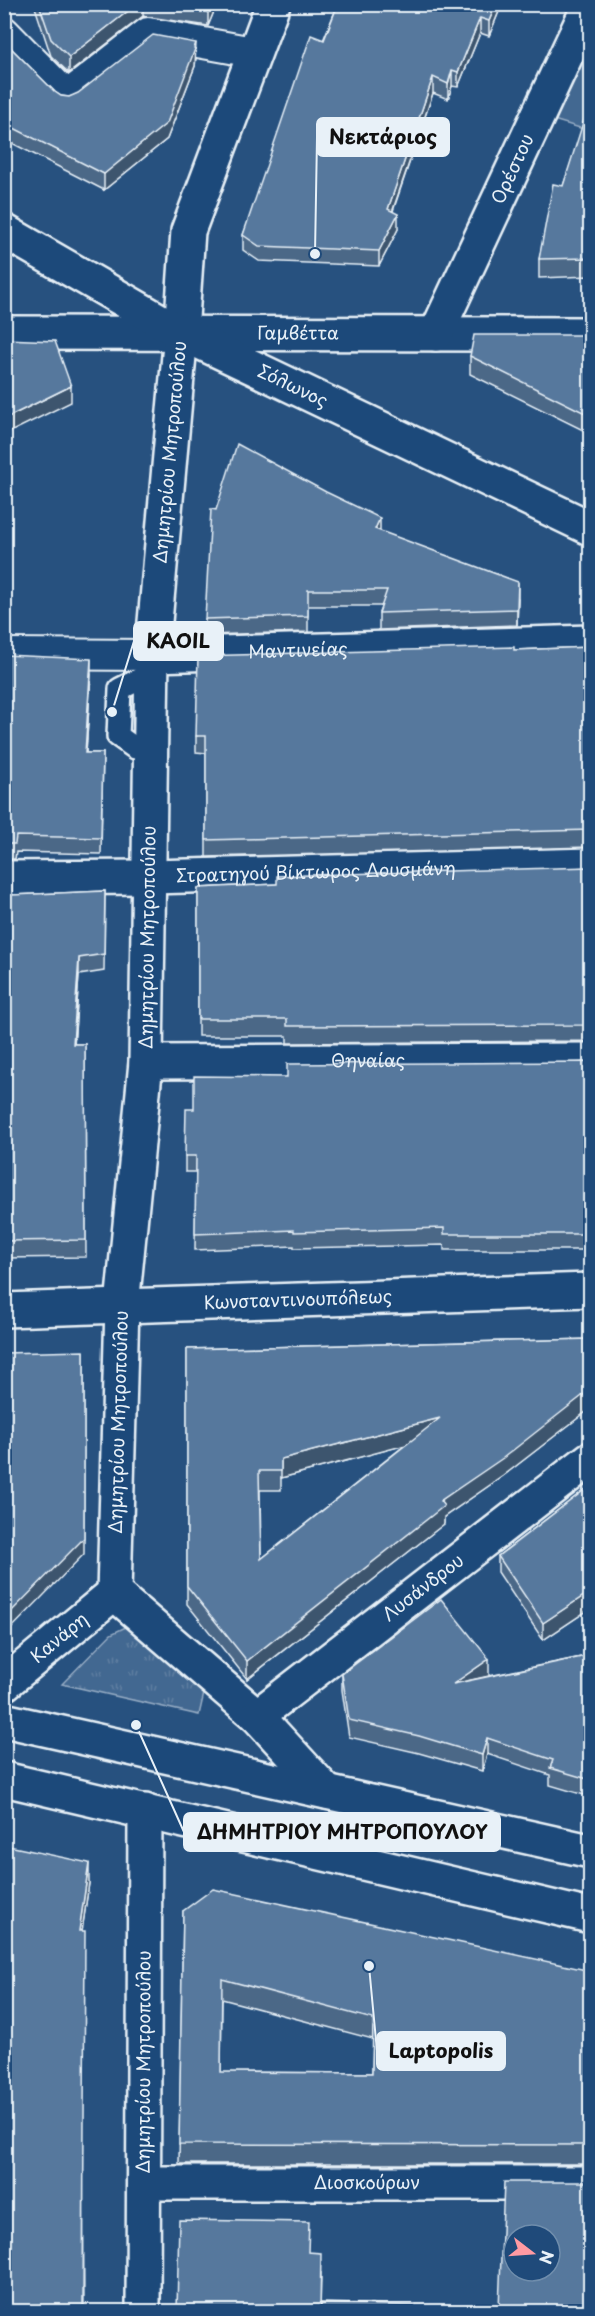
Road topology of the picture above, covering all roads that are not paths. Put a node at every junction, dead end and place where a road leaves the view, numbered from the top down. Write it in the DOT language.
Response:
graph roads {
  1 [pos="273,4"];
  2 [pos="590,4"];
  3 [pos="4,32"];
  4 [pos="253,52"];
  5 [pos="4,231"];
  6 [pos="4,333"];
  7 [pos="181,333"];
  8 [pos="436,334"];
  9 [pos="591,334"];
  10 [pos="591,528"];
  11 [pos="591,642"];
  12 [pos="4,654"];
  13 [pos="152,664"];
  14 [pos="135,748"];
  15 [pos="591,865"];
  16 [pos="150,877"];
  17 [pos="4,878"];
  18 [pos="591,1060"];
  19 [pos="146,1062"];
  20 [pos="591,1290"];
  21 [pos="122,1306"];
  22 [pos="4,1310"];
  23 [pos="591,1459"];
  24 [pos="114,1593"];
  25 [pos="4,1684"];
  26 [pos="257,1716"];
  27 [pos="4,1720"];
  28 [pos="4,1779"];
  29 [pos="327,1792"];
  30 [pos="145,1811"];
  31 [pos="591,1851"];
  32 [pos="591,1916"];
  33 [pos="144,2183"];
  34 [pos="591,2183"];
  35 [pos="143,2312"];
  1 -- 4 [label="street, Δημητρίου Μητροπούλου"];
  2 -- 8 [label="street, Ορέστου"];
  3 -- 4 [label="street"];
  4 -- 7 [label="street, Δημητρίου Μητροπούλου"];
  5 -- 7 [label="street, Σόλωνος"];
  6 -- 7 [label="street, Γαμβέττα"];
  7 -- 8 [label="street, Γαμβέττα"];
  7 -- 10 [label="street, Σόλωνος"];
  7 -- 13 [label="street, Δημητρίου Μητροπούλου"];
  8 -- 9 [label="street, Γαμβέττα"];
  11 -- 13 [label="street, Μαντινείας"];
  12 -- 13 [label="street, Μαντινείας"];
  13 -- 14 [label="lane"];
  13 -- 16 [label="street, Δημητρίου Μητροπούλου"];
  15 -- 16 [label="street, Στρατηγού Βίκτωρος Δουσμάνη"];
  16 -- 17 [label="street, Στρατηγού Βίκτωρος Δουσμάνη"];
  16 -- 19 [label="street, Δημητρίου Μητροπούλου"];
  18 -- 19 [label="street, Θηναίας"];
  19 -- 21 [label="street, Δημητρίου Μητροπούλου"];
  20 -- 21 [label="street, Κωνσταντινουπόλεως"];
  21 -- 22 [label="street, Κωνσταντινουπόλεως"];
  21 -- 24 [label="street, Δημητρίου Μητροπούλου"];
  23 -- 26 [label="street, Λυσάνδρου"];
  24 -- 25 [label="street, Κανάρη"];
  24 -- 26 [label="street"];
  26 -- 29 [label="street"];
  27 -- 29 [label="street"];
  28 -- 30 [label="street"];
  29 -- 31 [label="street"];
  30 -- 32 [label="street"];
  30 -- 33 [label="street, Δημητρίου Μητροπούλου"];
  33 -- 34 [label="street, Διοσκούρων"];
  33 -- 35 [label="street, Δημητρίου Μητροπούλου"];
}
